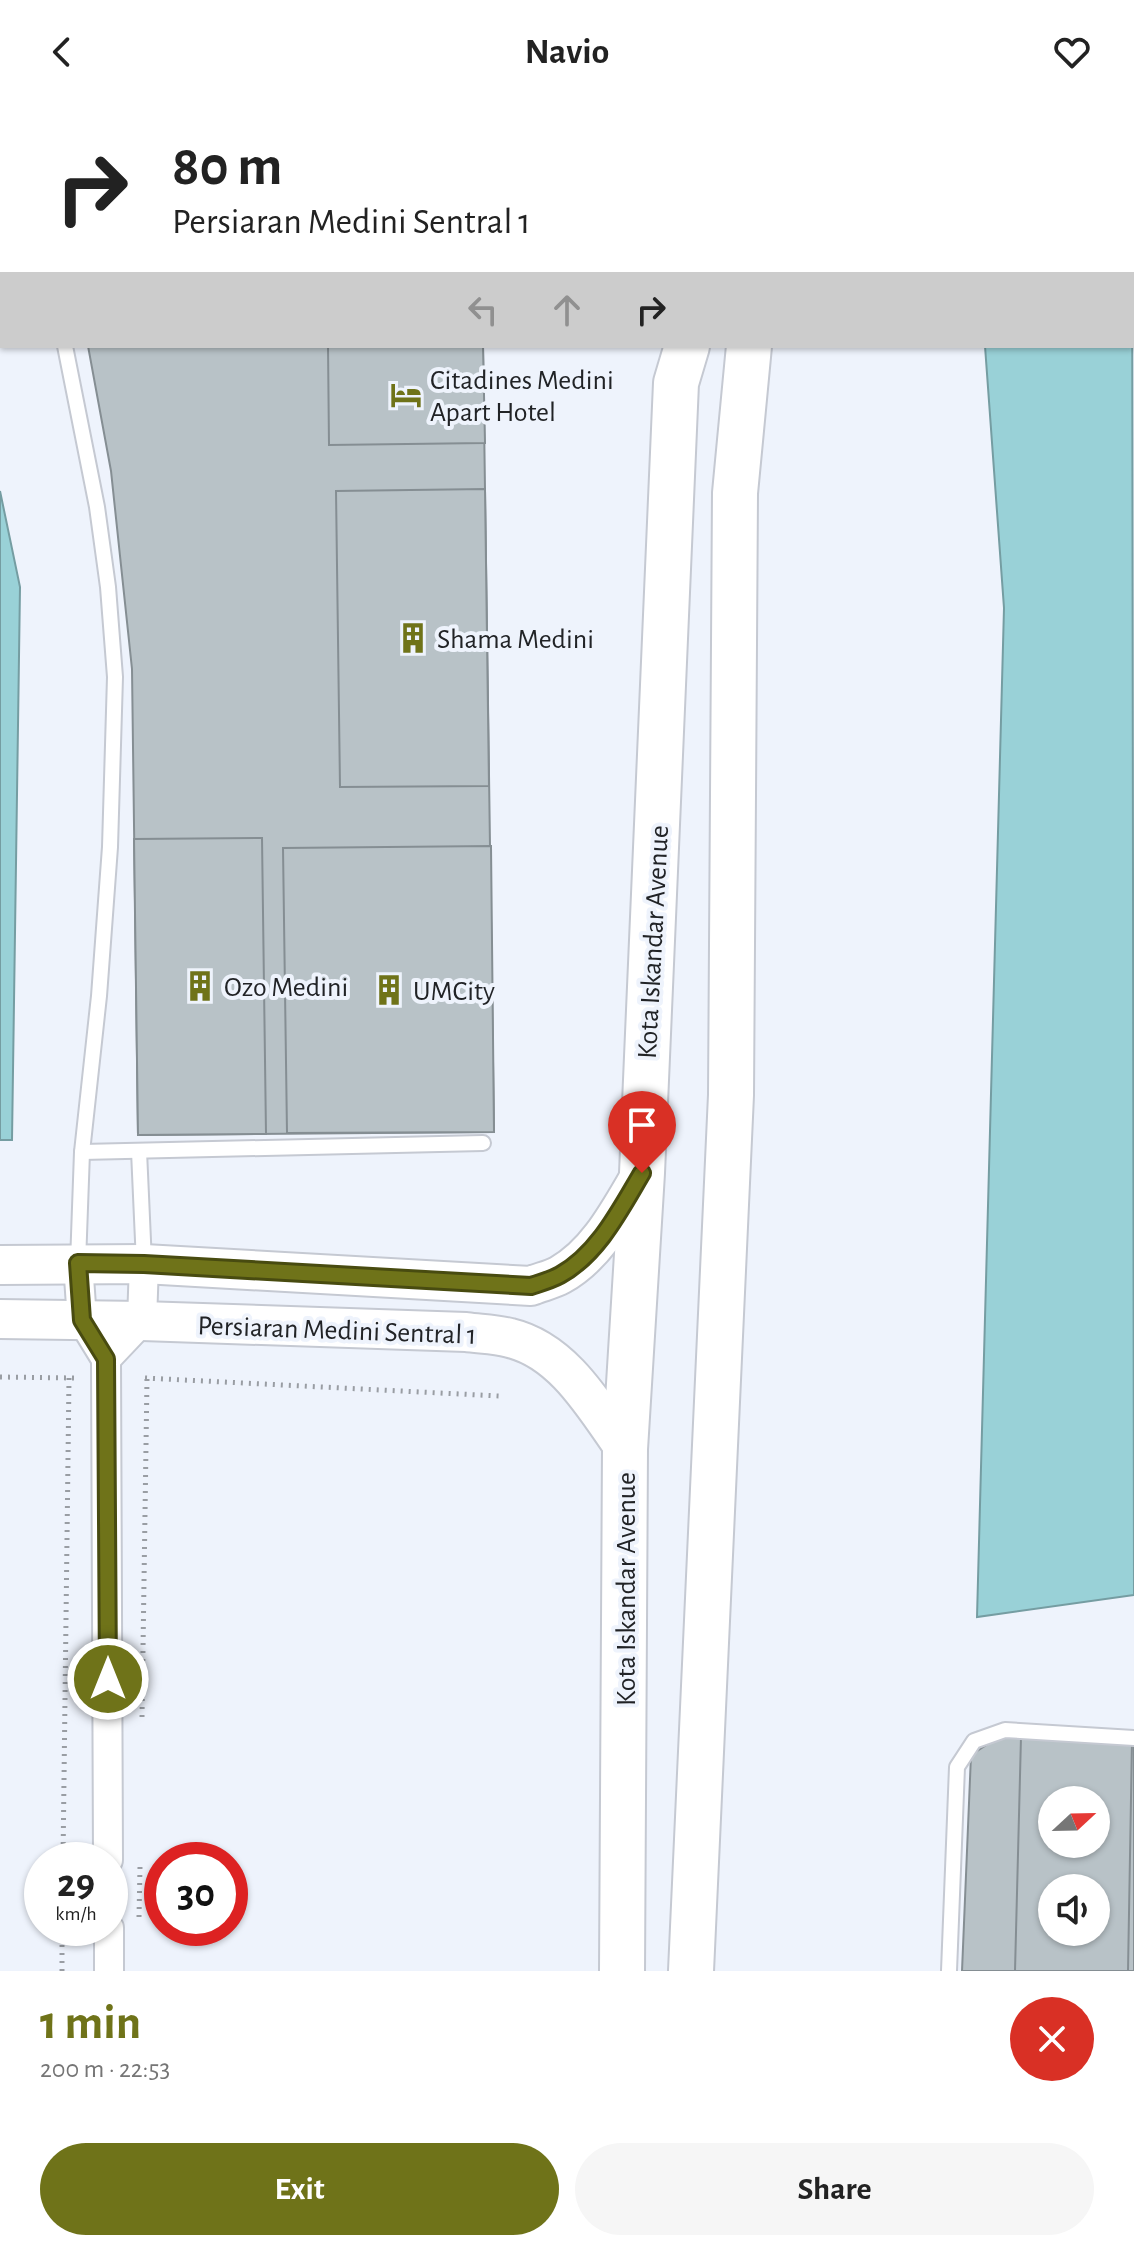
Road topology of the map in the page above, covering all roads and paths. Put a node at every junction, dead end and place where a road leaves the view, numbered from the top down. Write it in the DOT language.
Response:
graph roads {
  1 [pos="65,348"];
  2 [pos="749,348"];
  3 [pos="680,358"];
  4 [pos="483,1143"];
  5 [pos="139,1151"];
  6 [pos="82,1152"];
  7 [pos="642,1173"];
  8 [pos="78,1263"];
  9 [pos="144,1264"];
  10 [pos="0,1265"];
  11 [pos="0,1319"];
  12 [pos="82,1320"];
  13 [pos="142,1321"];
  14 [pos="106,1368"];
  15 [pos="0,1377"];
  16 [pos="69,1378"];
  17 [pos="147,1378"];
  18 [pos="499,1396"];
  19 [pos="625,1449"];
  20 [pos="142,1721"];
  21 [pos="1134,1738"];
  22 [pos="63,1842"];
  23 [pos="108,1842"];
  24 [pos="140,1862"];
  25 [pos="139,1924"];
  26 [pos="62,1946"];
  27 [pos="109,1946"];
  28 [pos="62,1971"];
  29 [pos="109,1971"];
  30 [pos="622,1971"];
  31 [pos="691,1971"];
  32 [pos="949,1971"];
  1 -- 6 [label="lane"];
  2 -- 31 [label="highway"];
  3 -- 7 [label="highway, Kota Iskandar Avenue"];
  4 -- 5 [label="lane"];
  5 -- 6 [label="lane"];
  5 -- 9 [label="lane"];
  6 -- 8 [label="lane"];
  7 -- 9 [label="street, Persiaran Medini Sentral 1"];
  7 -- 19 [label="highway, Kota Iskandar Avenue"];
  8 -- 9 [label="street, Persiaran Medini Sentral 1"];
  8 -- 10 [label="street, Persiaran Medini Sentral 1"];
  8 -- 12 [label="street"];
  9 -- 13 [label="street"];
  11 -- 12 [label="street, Persiaran Medini Sentral 1"];
  12 -- 13 [label="street, Persiaran Medini Sentral 1"];
  12 -- 14 [label="street"];
  13 -- 14 [label="street"];
  13 -- 19 [label="street, Persiaran Medini Sentral 1"];
  14 -- 16 [label="path"];
  14 -- 17 [label="path"];
  14 -- 23 [label="street"];
  15 -- 16 [label="path"];
  16 -- 22 [label="path"];
  17 -- 18 [label="path"];
  17 -- 20 [label="path"];
  19 -- 30 [label="highway, Kota Iskandar Avenue"];
  21 -- 32 [label="lane"];
  24 -- 25 [label="path"];
  26 -- 28 [label="path"];
  27 -- 29 [label="street"];
}
